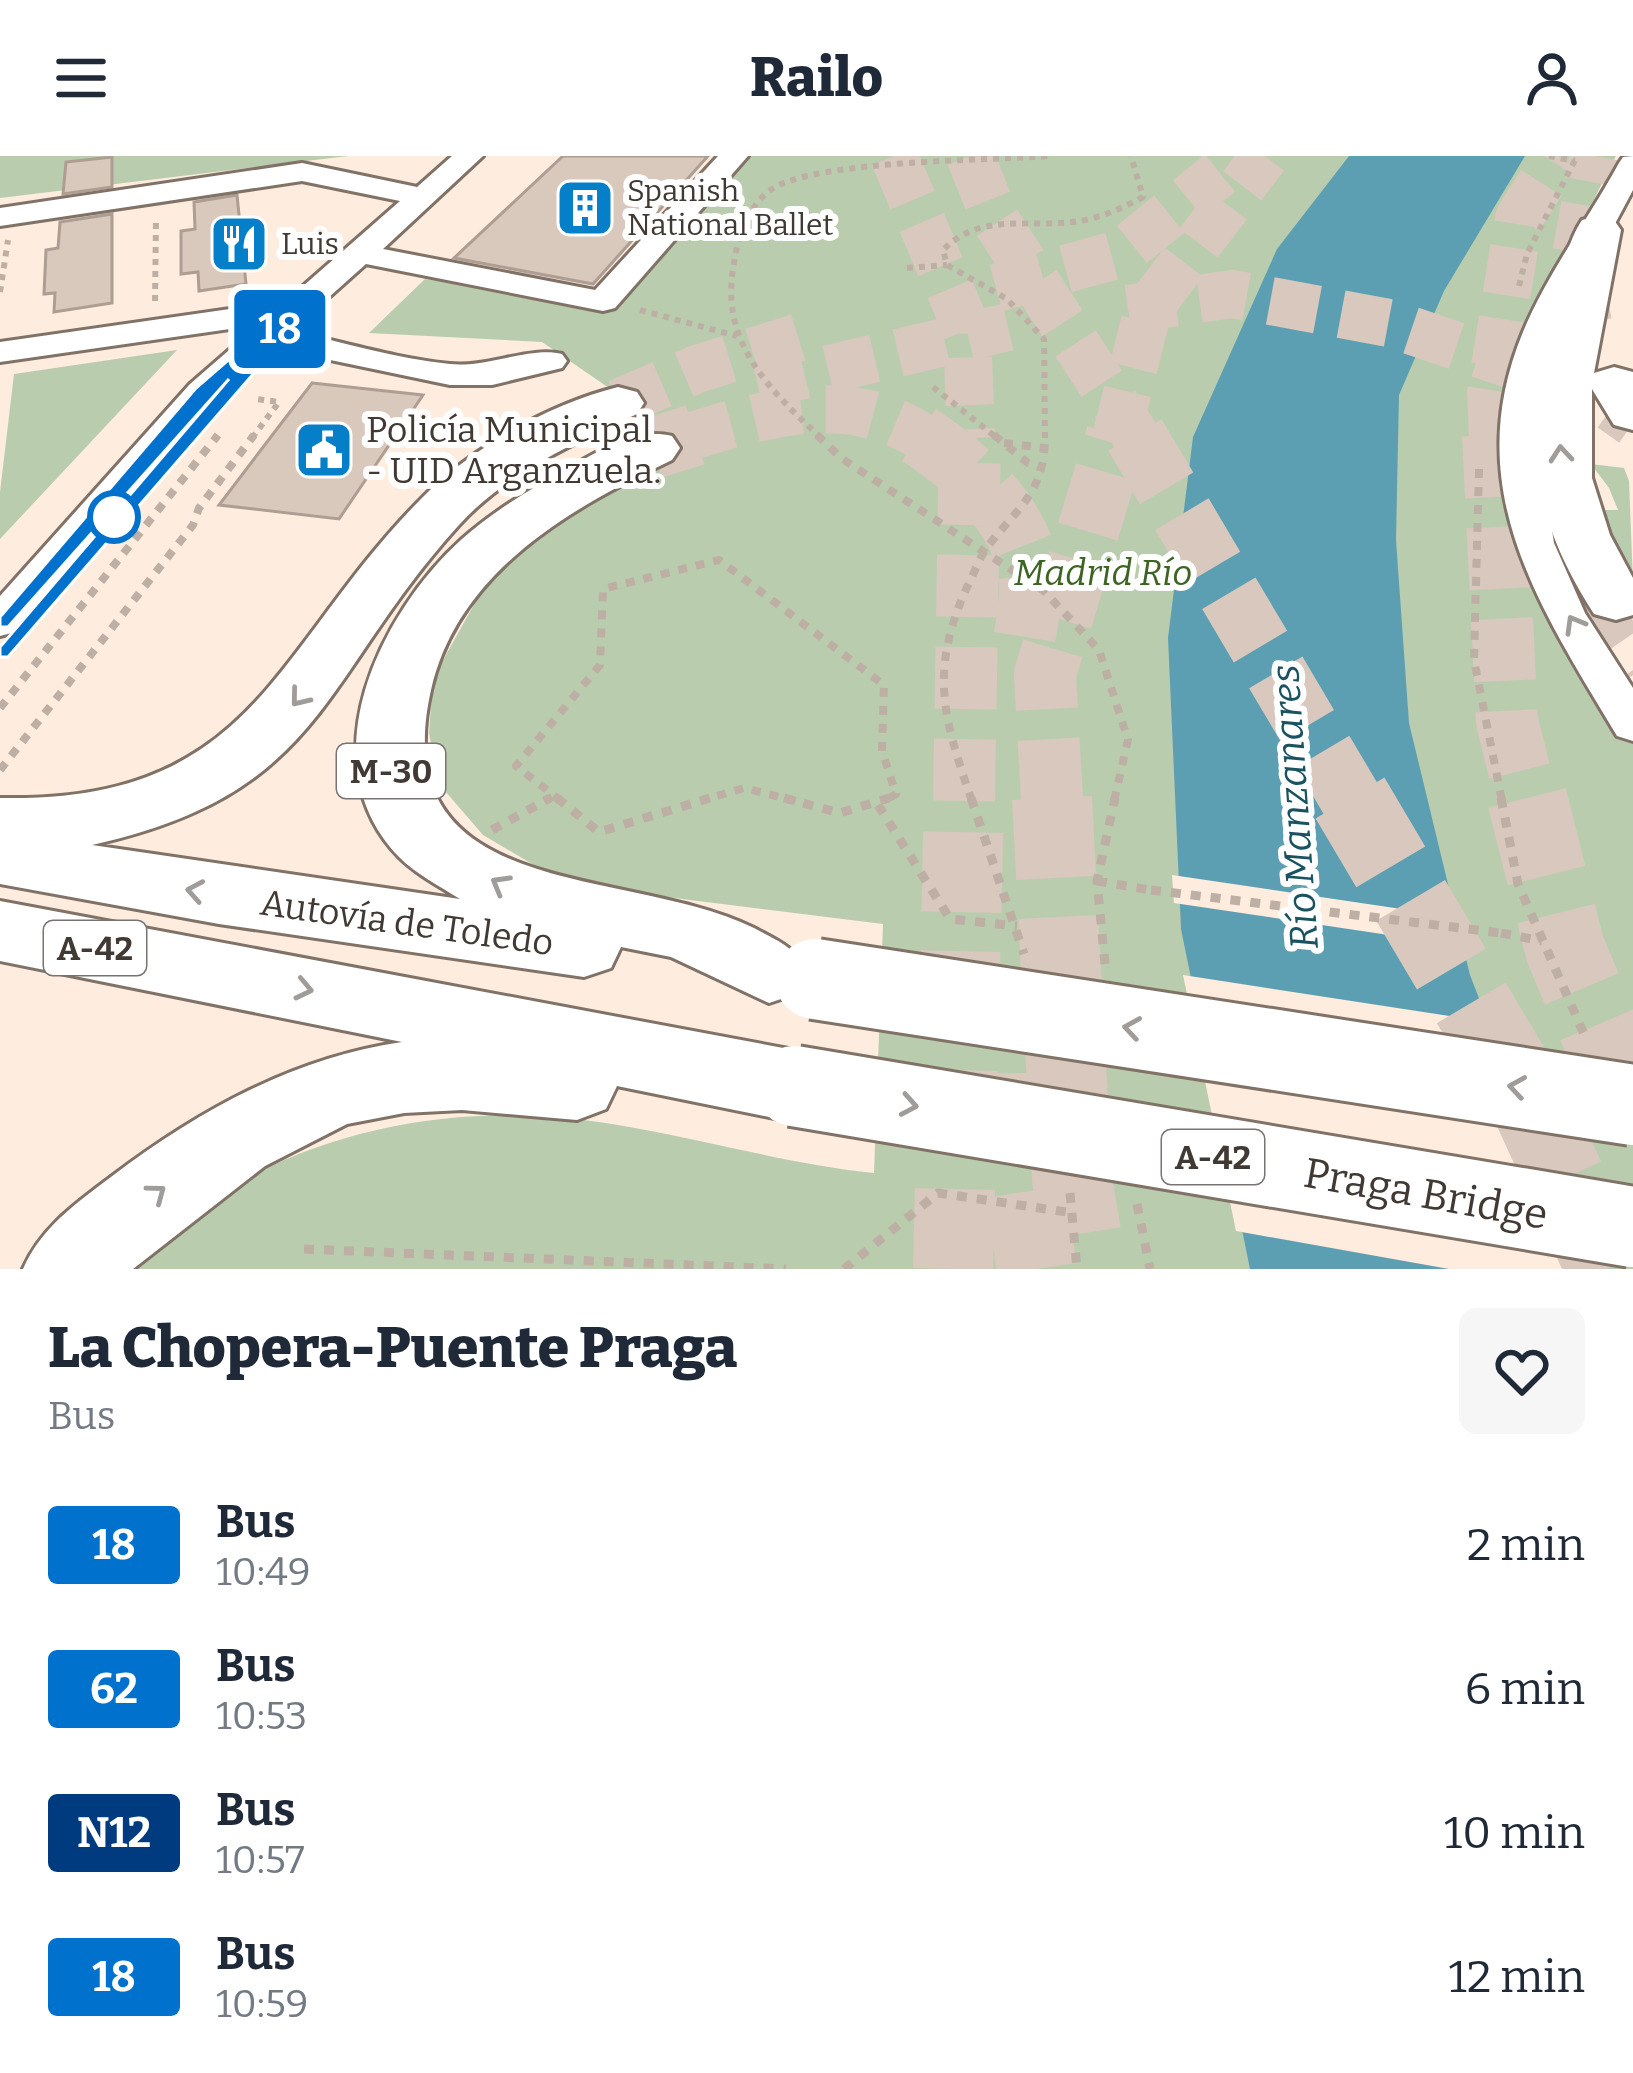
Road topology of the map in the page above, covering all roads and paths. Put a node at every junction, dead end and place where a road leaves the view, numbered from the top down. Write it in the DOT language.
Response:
graph roads {
  1 [pos="469,156"];
  2 [pos="734,156"];
  3 [pos="1053,156"];
  4 [pos="1131,156"];
  5 [pos="1549,156"];
  6 [pos="1576,159"];
  7 [pos="156,195"];
  8 [pos="423,197"];
  9 [pos="1620,203"];
  10 [pos="6,216"];
  11 [pos="361,254"];
  12 [pos="947,266"];
  13 [pos="907,268"];
  14 [pos="0,292"];
  15 [pos="1517,294"];
  16 [pos="621,306"];
  17 [pos="155,309"];
  18 [pos="286,327"];
  19 [pos="737,336"];
  20 [pos="0,352"];
  21 [pos="550,361"];
  22 [pos="933,387"];
  23 [pos="219,433"];
  24 [pos="1003,443"];
  25 [pos="1046,448"];
  26 [pos="1481,449"];
  27 [pos="1045,469"];
  28 [pos="985,548"];
  29 [pos="1616,601"];
  30 [pos="0,622"];
  31 [pos="0,652"];
  32 [pos="0,708"];
  33 [pos="1633,725"];
  34 [pos="0,770"];
  35 [pos="554,796"];
  36 [pos="878,805"];
  37 [pos="0,824"];
  38 [pos="482,835"];
  39 [pos="0,857"];
  40 [pos="1096,880"];
  41 [pos="0,906"];
  42 [pos="1017,926"];
  43 [pos="0,932"];
  44 [pos="1544,942"];
  45 [pos="190,965"];
  46 [pos="1106,971"];
  47 [pos="1029,972"];
  48 [pos="792,975"];
  49 [pos="1611,1074"];
  50 [pos="781,1085"];
  51 [pos="1066,1171"];
  52 [pos="1136,1196"];
  53 [pos="1072,1214"];
  54 [pos="1633,1227"];
  55 [pos="304,1249"];
  56 [pos="68,1269"];
  57 [pos="786,1269"];
  58 [pos="844,1269"];
  59 [pos="1077,1269"];
  60 [pos="1150,1269"];
  1 -- 8 [label="street"];
  2 -- 11 [label="street"];
  3 -- 19 [label="path"];
  4 -- 12 [label="path"];
  5 -- 6 [label="path"];
  6 -- 15 [label="path"];
  7 -- 8 [label="street"];
  7 -- 10 [label="street"];
  7 -- 17 [label="path"];
  8 -- 11 [label="street"];
  29 -- 9 [label="highway, one-way"];
  33 -- 9 [label="street, one-way"];
  10 -- 14 [label="path"];
  11 -- 18 [label="street"];
  12 -- 13 [label="path"];
  12 -- 25 [label="path"];
  16 -- 19 [label="path"];
  18 -- 20 [label="street"];
  18 -- 21 [label="street"];
  18 -- 30 [label="street"];
  18 -- 31 [label="street"];
  18 -- 34 [label="path"];
  19 -- 28 [label="path"];
  22 -- 24 [label="path"];
  23 -- 32 [label="path"];
  24 -- 25 [label="path"];
  24 -- 27 [label="path"];
  25 -- 27 [label="path"];
  26 -- 44 [label="path"];
  27 -- 28 [label="path"];
  28 -- 40 [label="path"];
  28 -- 42 [label="path"];
  35 -- 36 [label="path"];
  35 -- 36 [label="path"];
  35 -- 38 [label="path"];
  36 -- 42 [label="path"];
  48 -- 37 [label="highway, M-30, one-way"];
  48 -- 39 [label="highway, Autovía de Toledo / A-42, one-way"];
  40 -- 44 [label="path, bridge"];
  40 -- 46 [label="path"];
  41 -- 45 [label="highway"];
  42 -- 47 [label="path"];
  43 -- 45 [label="highway, A-42"];
  44 -- 49 [label="path"];
  45 -- 50 [label="highway, A-42, one-way"];
  49 -- 48 [label="highway, A-42, one-way, bridge"];
  50 -- 54 [label="highway, Praga Bridge / A-42, one-way, bridge"];
  56 -- 50 [label="highway, one-way"];
  51 -- 53 [label="path"];
  52 -- 60 [label="path"];
  53 -- 58 [label="path"];
  53 -- 59 [label="path"];
  55 -- 57 [label="path"];
}
